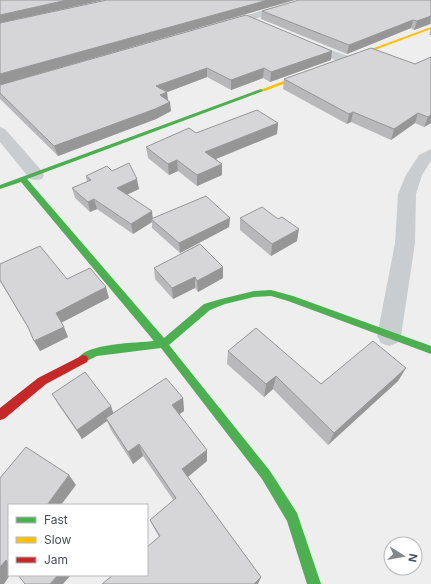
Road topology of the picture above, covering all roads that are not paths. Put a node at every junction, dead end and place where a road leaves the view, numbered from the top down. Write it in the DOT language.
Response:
graph roads {
  1 [pos="300,1"];
  2 [pos="246,18"];
  3 [pos="260,24"];
  4 [pos="431,28"];
  5 [pos="209,29"];
  6 [pos="295,39"];
  7 [pos="344,59"];
  8 [pos="0,132"];
  9 [pos="431,154"];
  10 [pos="29,177"];
  11 [pos="0,187"];
  12 [pos="389,336"];
  13 [pos="163,344"];
  14 [pos="431,350"];
  15 [pos="0,415"];
  16 [pos="314,584"];
  1 -- 2 [label="street"];
  2 -- 3 [label="street"];
  2 -- 5 [label="street"];
  4 -- 7 [label="street"];
  6 -- 7 [label="street"];
  7 -- 10 [label="street"];
  8 -- 10 [label="street"];
  9 -- 12 [label="street"];
  10 -- 11 [label="street"];
  10 -- 13 [label="street"];
  12 -- 13 [label="street"];
  12 -- 14 [label="street"];
  13 -- 15 [label="street"];
  13 -- 16 [label="street"];
}
